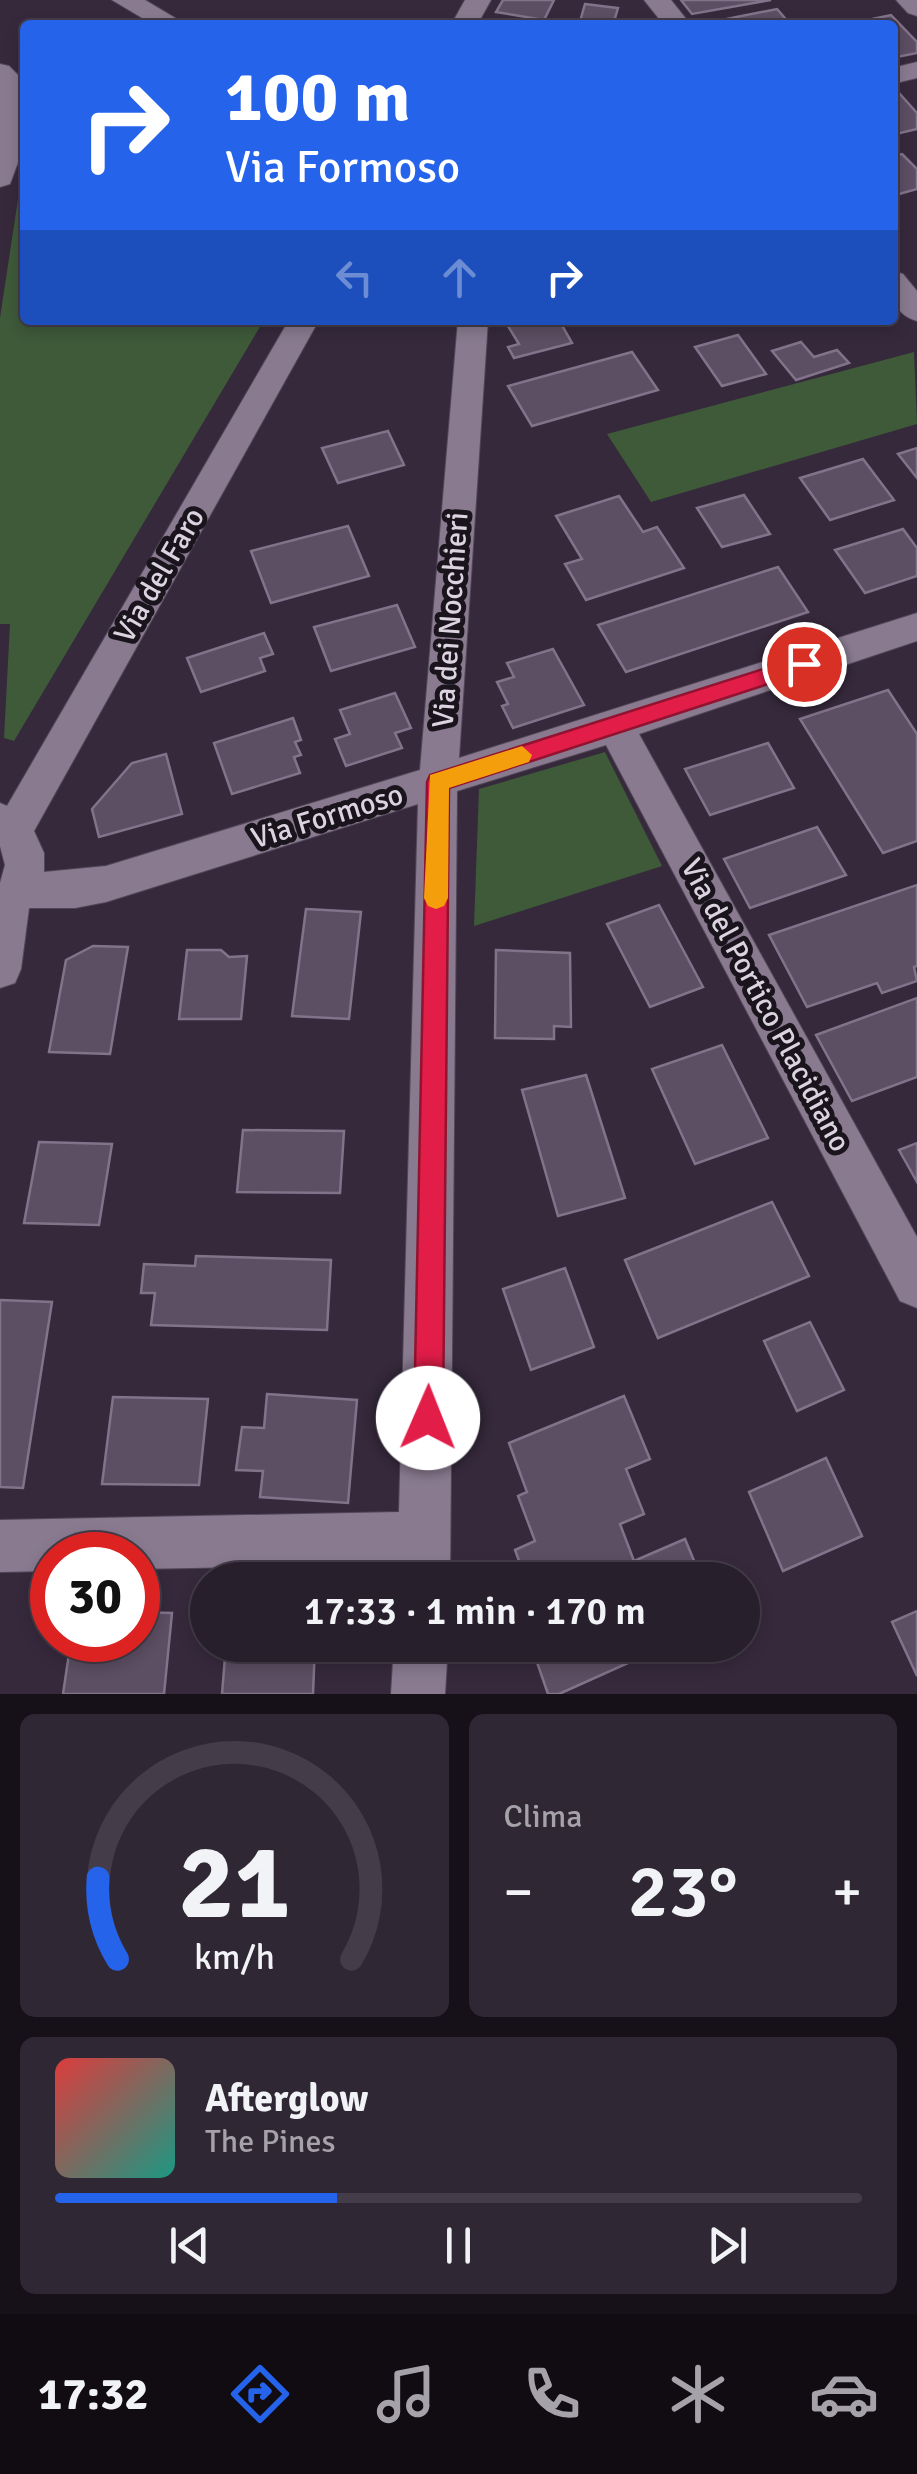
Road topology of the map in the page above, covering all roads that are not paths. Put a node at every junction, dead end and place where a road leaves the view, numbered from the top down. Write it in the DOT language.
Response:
graph roads {
  1 [pos="125,0"];
  2 [pos="195,0"];
  3 [pos="658,0"];
  4 [pos="909,0"];
  5 [pos="917,8"];
  6 [pos="166,20"];
  7 [pos="180,20"];
  8 [pos="674,20"];
  9 [pos="0,72"];
  10 [pos="0,178"];
  11 [pos="898,288"];
  12 [pos="917,311"];
  13 [pos="301,325"];
  14 [pos="473,325"];
  15 [pos="917,627"];
  16 [pos="615,726"];
  17 [pos="438,782"];
  18 [pos="7,825"];
  19 [pos="9,902"];
  20 [pos="0,969"];
  21 [pos="917,1284"];
  22 [pos="0,1546"];
  23 [pos="426,1559"];
  24 [pos="420,1662"];
  25 [pos="418,1694"];
  1 -- 6 [label="street"];
  2 -- 7 [label="street"];
  3 -- 8 [label="street"];
  4 -- 5 [label="street"];
  9 -- 10 [label="street"];
  11 -- 12 [label="street"];
  13 -- 18 [label="street, Via del Faro"];
  14 -- 17 [label="street, Via dei Nocchieri"];
  15 -- 16 [label="street, Via Formoso"];
  16 -- 17 [label="street, Via Formoso"];
  16 -- 21 [label="street, Via del Portico Placidiano"];
  17 -- 19 [label="street, Via Formoso"];
  17 -- 23 [label="street, Via dei Nocchieri"];
  18 -- 19 [label="street"];
  19 -- 20 [label="street"];
  22 -- 23 [label="street"];
  24 -- 25 [label="street"];
}
